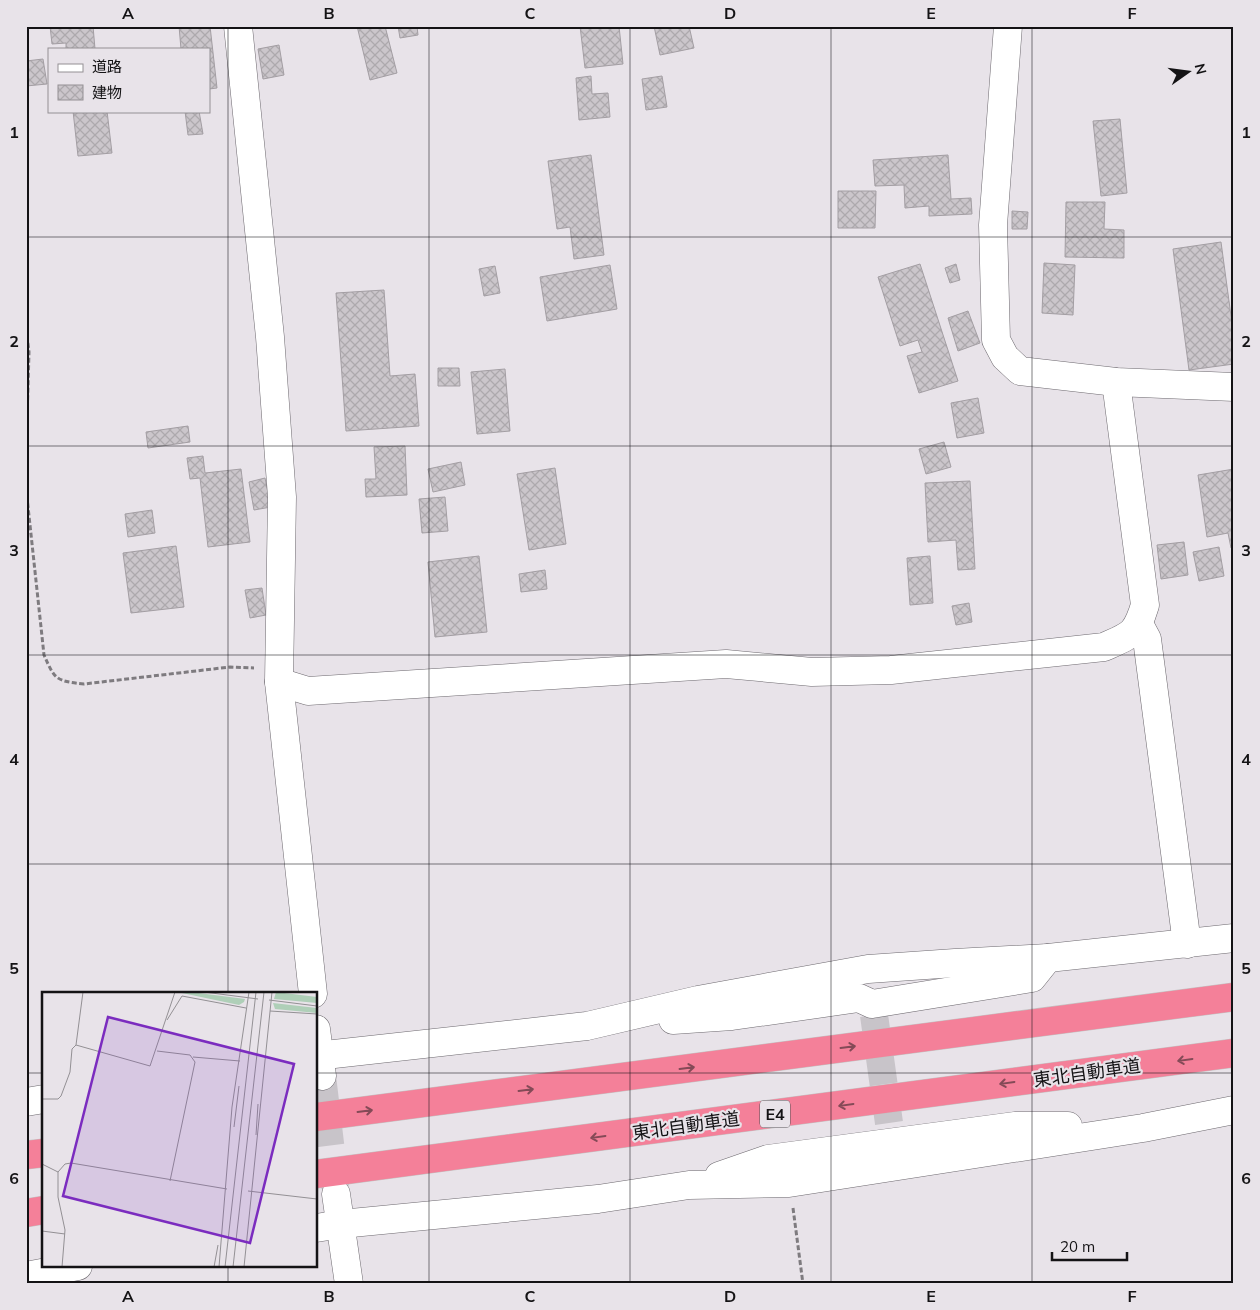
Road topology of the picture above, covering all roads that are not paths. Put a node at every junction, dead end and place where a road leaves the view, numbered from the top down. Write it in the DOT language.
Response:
graph roads {
  1 [pos="238,26"];
  2 [pos="1008,26"];
  3 [pos="1116,382"];
  4 [pos="1234,387"];
  5 [pos="1139,624"];
  6 [pos="279,677"];
  7 [pos="1234,938"];
  8 [pos="1187,944"];
  9 [pos="1048,958"];
  10 [pos="312,992"];
  11 [pos="1234,997"];
  12 [pos="587,1026"];
  13 [pos="1234,1054"];
  14 [pos="319,1063"];
  15 [pos="42,1100"];
  16 [pos="26,1102"];
  17 [pos="1234,1110"];
  18 [pos="318,1117"];
  19 [pos="1143,1128"];
  20 [pos="42,1153"];
  21 [pos="26,1155"];
  22 [pos="318,1174"];
  23 [pos="689,1185"];
  24 [pos="336,1194"];
  25 [pos="42,1210"];
  26 [pos="26,1213"];
  27 [pos="329,1226"];
  28 [pos="26,1261"];
  29 [pos="42,1262"];
  30 [pos="68,1268"];
  31 [pos="26,1276"];
  32 [pos="349,1284"];
  1 -- 6 [label="street"];
  2 -- 3 [label="street"];
  3 -- 4 [label="street"];
  3 -- 5 [label="street"];
  5 -- 6 [label="street"];
  5 -- 8 [label="street"];
  6 -- 10 [label="street"];
  7 -- 8 [label="street"];
  8 -- 9 [label="street"];
  9 -- 12 [label="street"];
  9 -- 12 [label="street"];
  18 -- 11 [label="highway, one-way"];
  12 -- 14 [label="street"];
  13 -- 22 [label="highway, 東北自動車道 / E4, one-way"];
  15 -- 16 [label="street"];
  17 -- 19 [label="street"];
  19 -- 23 [label="street"];
  19 -- 23 [label="street"];
  20 -- 21 [label="highway"];
  23 -- 27 [label="street"];
  24 -- 27 [label="street"];
  25 -- 26 [label="highway"];
  27 -- 32 [label="street"];
  28 -- 29 [label="street"];
  30 -- 31 [label="street"];
}
